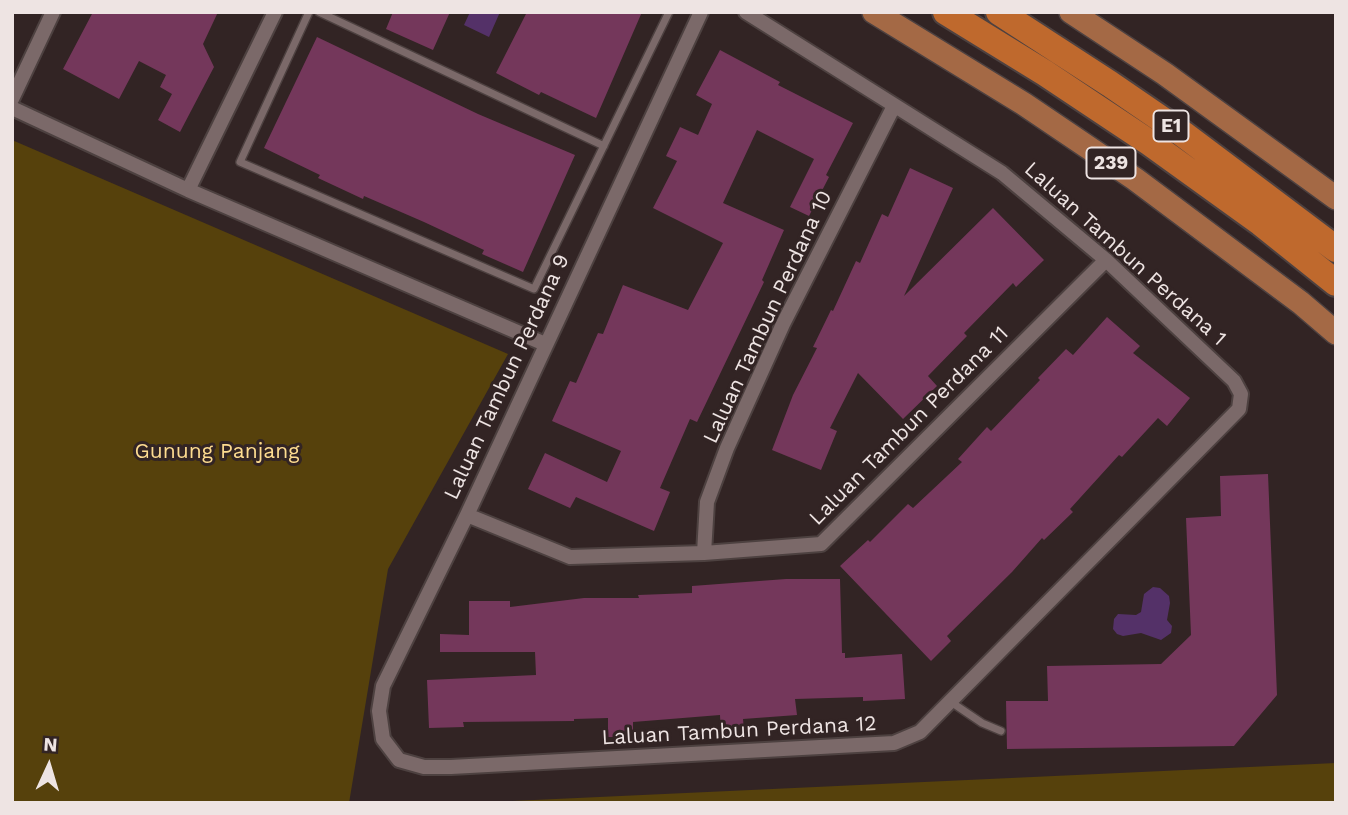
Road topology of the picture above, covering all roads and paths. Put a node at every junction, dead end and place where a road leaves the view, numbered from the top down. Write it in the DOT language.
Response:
graph roads {
  1 [pos="53,12"];
  2 [pos="275,12"];
  3 [pos="309,12"];
  4 [pos="319,12"];
  5 [pos="669,12"];
  6 [pos="701,12"];
  7 [pos="746,12"];
  8 [pos="874,12"];
  9 [pos="946,12"];
  10 [pos="999,12"];
  11 [pos="1072,12"];
  12 [pos="12,99"];
  13 [pos="894,106"];
  14 [pos="12,108"];
  15 [pos="604,146"];
  16 [pos="188,190"];
  17 [pos="1336,198"];
  18 [pos="1336,249"];
  19 [pos="1106,260"];
  20 [pos="1336,283"];
  21 [pos="1336,333"];
  22 [pos="545,344"];
  23 [pos="1239,410"];
  24 [pos="467,515"];
  25 [pos="704,553"];
  26 [pos="951,702"];
  27 [pos="1001,731"];
  28 [pos="399,761"];
  1 -- 12 [label="street"];
  2 -- 16 [label="street"];
  3 -- 15 [label="lane"];
  4 -- 15 [label="lane"];
  5 -- 15 [label="lane"];
  6 -- 22 [label="street, Laluan Tambun Perdana 9"];
  7 -- 13 [label="street, Laluan Tambun Perdana 1"];
  8 -- 21 [label="main road, 239"];
  9 -- 20 [label="highway, E1"];
  10 -- 18 [label="highway, E1"];
  11 -- 17 [label="main road"];
  13 -- 19 [label="street, Laluan Tambun Perdana 1"];
  13 -- 25 [label="street, Laluan Tambun Perdana 10"];
  14 -- 16 [label="street"];
  16 -- 22 [label="street"];
  19 -- 23 [label="street, Laluan Tambun Perdana 1"];
  19 -- 25 [label="street, Laluan Tambun Perdana 11"];
  22 -- 24 [label="street, Laluan Tambun Perdana 9"];
  23 -- 26 [label="street, Laluan Tambun Perdana 12"];
  24 -- 25 [label="street, Laluan Tambun Perdana 11"];
  24 -- 28 [label="street, Laluan Tambun Perdana 9"];
  26 -- 27 [label="lane"];
  26 -- 28 [label="street, Laluan Tambun Perdana 12"];
}
